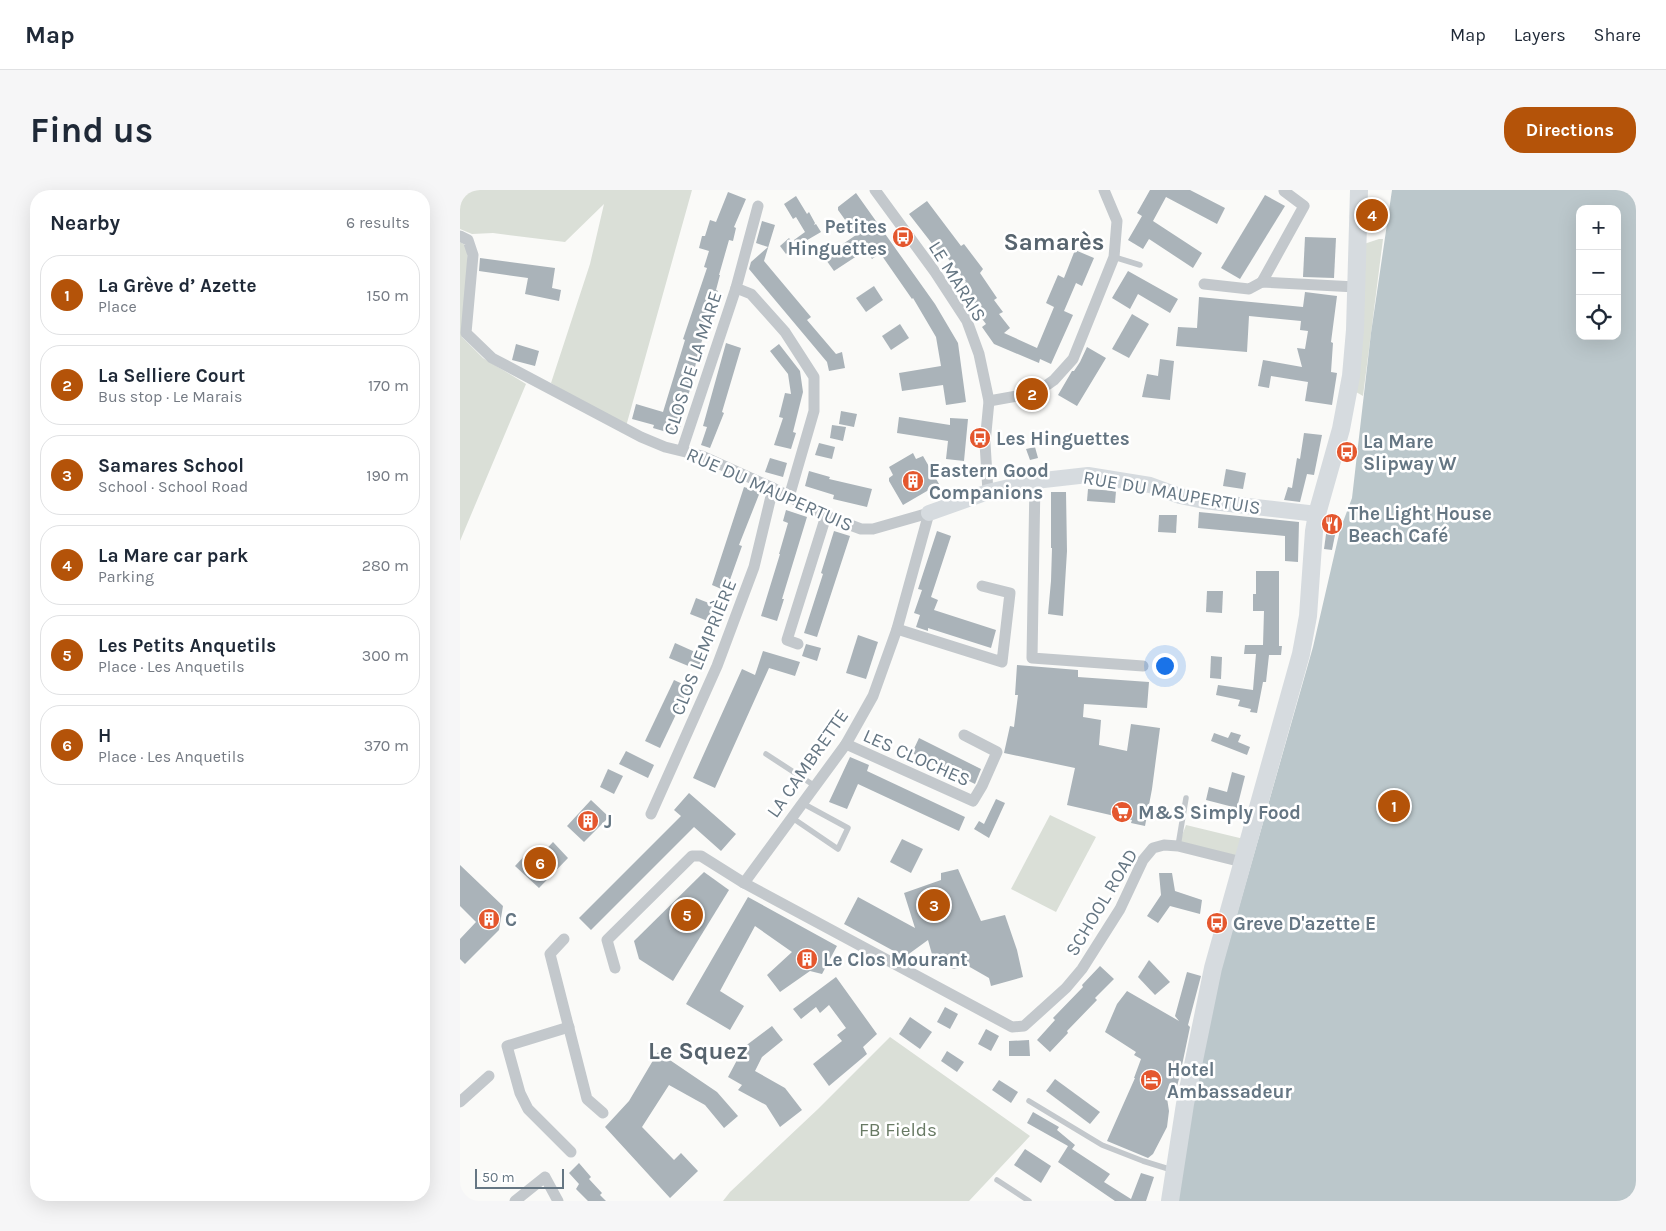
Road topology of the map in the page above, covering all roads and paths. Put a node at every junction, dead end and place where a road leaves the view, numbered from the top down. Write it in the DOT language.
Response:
graph roads {
  1 [pos="874,190"];
  2 [pos="1104,190"];
  3 [pos="1359,190"];
  4 [pos="1284,191"];
  5 [pos="758,206"];
  6 [pos="460,236"];
  7 [pos="1114,258"];
  8 [pos="1140,265"];
  9 [pos="1262,282"];
  10 [pos="1204,284"];
  11 [pos="736,288"];
  12 [pos="1356,288"];
  13 [pos="1024,394"];
  14 [pos="989,401"];
  15 [pos="1027,407"];
  16 [pos="682,450"];
  17 [pos="1035,481"];
  18 [pos="773,488"];
  19 [pos="988,492"];
  20 [pos="789,497"];
  21 [pos="929,514"];
  22 [pos="1317,514"];
  23 [pos="826,516"];
  24 [pos="982,586"];
  25 [pos="897,629"];
  26 [pos="798,644"];
  27 [pos="1143,666"];
  28 [pos="964,735"];
  29 [pos="846,744"];
  30 [pos="766,754"];
  31 [pos="815,786"];
  32 [pos="1186,798"];
  33 [pos="802,803"];
  34 [pos="650,814"];
  35 [pos="791,817"];
  36 [pos="1178,846"];
  37 [pos="1242,862"];
  38 [pos="744,883"];
  39 [pos="564,940"];
  40 [pos="615,968"];
  41 [pos="569,1027"];
  42 [pos="489,1076"];
  43 [pos="1029,1101"];
  44 [pos="460,1102"];
  45 [pos="603,1113"];
  46 [pos="571,1152"];
  47 [pos="1174,1171"];
  48 [pos="997,1180"];
  49 [pos="515,1201"];
  50 [pos="558,1201"];
  51 [pos="1029,1201"];
  52 [pos="1170,1201"];
  1 -- 14 [label="street, LE MARAIS"];
  2 -- 7 [label="street"];
  3 -- 12 [label="main road"];
  4 -- 9 [label="street"];
  5 -- 11 [label="street, CLOS DE LA MARE"];
  6 -- 16 [label="street, RUE DU MAUPERTUIS"];
  7 -- 8 [label="lane"];
  7 -- 13 [label="street"];
  9 -- 10 [label="street"];
  9 -- 12 [label="street"];
  11 -- 16 [label="street, CLOS DE LA MARE"];
  11 -- 20 [label="street, CLOS DE LA MARE"];
  12 -- 22 [label="main road"];
  13 -- 14 [label="street"];
  13 -- 15 [label="lane"];
  14 -- 19 [label="street, LE MARAIS"];
  16 -- 18 [label="street, RUE DU MAUPERTUIS"];
  17 -- 19 [label="street, RUE DU MAUPERTUIS"];
  17 -- 22 [label="street, RUE DU MAUPERTUIS"];
  17 -- 27 [label="street"];
  18 -- 20 [label="street, RUE DU MAUPERTUIS"];
  18 -- 34 [label="street, CLOS LEMPRIÈRE"];
  19 -- 21 [label="street, RUE DU MAUPERTUIS"];
  20 -- 23 [label="street, RUE DU MAUPERTUIS"];
  21 -- 23 [label="street, RUE DU MAUPERTUIS"];
  21 -- 25 [label="street, LA CAMBRETTE"];
  22 -- 37 [label="main road"];
  23 -- 26 [label="street"];
  24 -- 25 [label="street"];
  25 -- 29 [label="street, LA CAMBRETTE"];
  28 -- 29 [label="street, LES CLOCHES"];
  29 -- 31 [label="street, LA CAMBRETTE"];
  30 -- 31 [label="lane"];
  31 -- 33 [label="street, LA CAMBRETTE"];
  32 -- 36 [label="lane"];
  33 -- 35 [label="street, LA CAMBRETTE"];
  33 -- 35 [label="lane"];
  35 -- 38 [label="street, LA CAMBRETTE"];
  36 -- 37 [label="street, SCHOOL ROAD"];
  36 -- 38 [label="street, SCHOOL ROAD"];
  37 -- 47 [label="main road"];
  38 -- 40 [label="street, SCHOOL ROAD"];
  39 -- 41 [label="street"];
  41 -- 45 [label="street"];
  41 -- 46 [label="street"];
  42 -- 44 [label="street"];
  43 -- 47 [label="lane"];
  47 -- 52 [label="main road"];
  48 -- 51 [label="lane"];
  49 -- 50 [label="street"];
}
